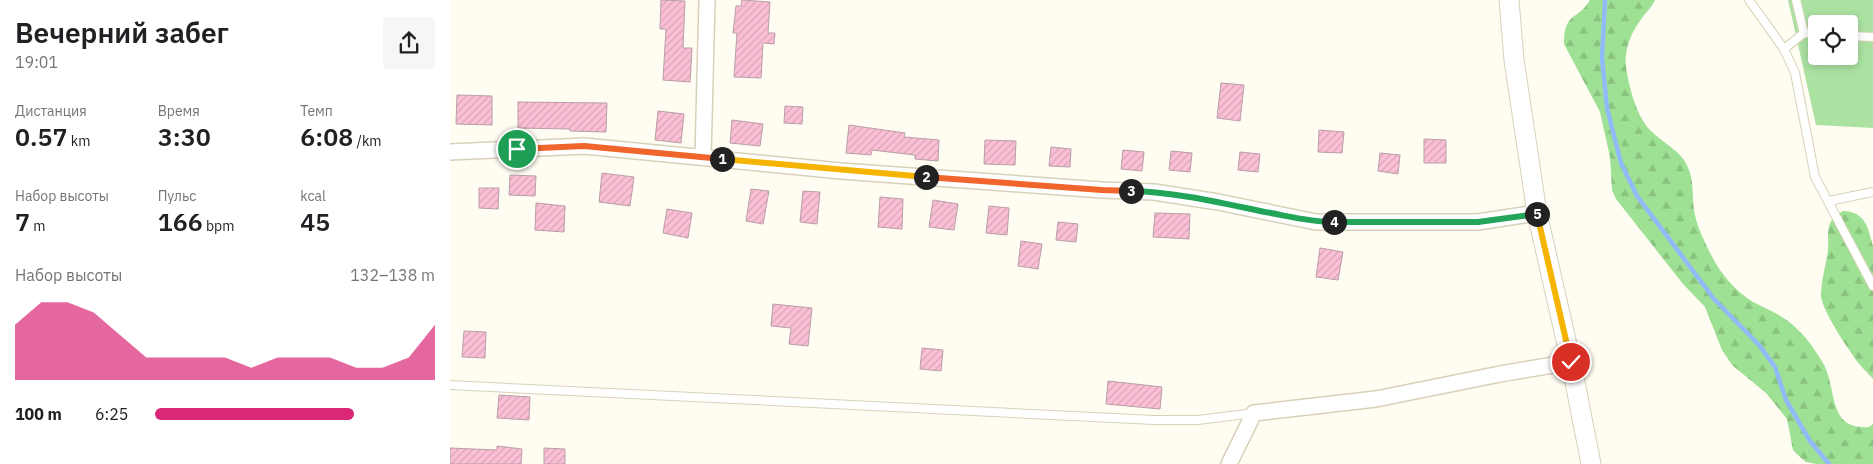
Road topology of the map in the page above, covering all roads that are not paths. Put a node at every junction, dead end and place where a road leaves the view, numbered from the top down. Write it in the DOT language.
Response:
graph roads {
  1 [pos="707,0"];
  2 [pos="1509,0"];
  3 [pos="1749,0"];
  4 [pos="1796,0"];
  5 [pos="1804,33"];
  6 [pos="1808,33"];
  7 [pos="1858,36"];
  8 [pos="1873,37"];
  9 [pos="1784,49"];
  10 [pos="450,152"];
  11 [pos="703,157"];
  12 [pos="1873,192"];
  13 [pos="1828,201"];
  14 [pos="1537,213"];
  15 [pos="1873,286"];
  16 [pos="1571,362"];
  17 [pos="450,385"];
  18 [pos="1254,413"];
  19 [pos="1229,464"];
  20 [pos="1591,464"];
  1 -- 11 [label="street"];
  2 -- 14 [label="street"];
  3 -- 9 [label="lane"];
  4 -- 5 [label="lane"];
  5 -- 6 [label="lane"];
  5 -- 9 [label="lane"];
  7 -- 8 [label="lane"];
  9 -- 13 [label="lane"];
  10 -- 11 [label="street"];
  11 -- 14 [label="street"];
  12 -- 13 [label="lane"];
  13 -- 15 [label="lane"];
  14 -- 16 [label="street"];
  16 -- 18 [label="street"];
  16 -- 20 [label="street"];
  17 -- 18 [label="lane"];
  18 -- 19 [label="street"];
}
